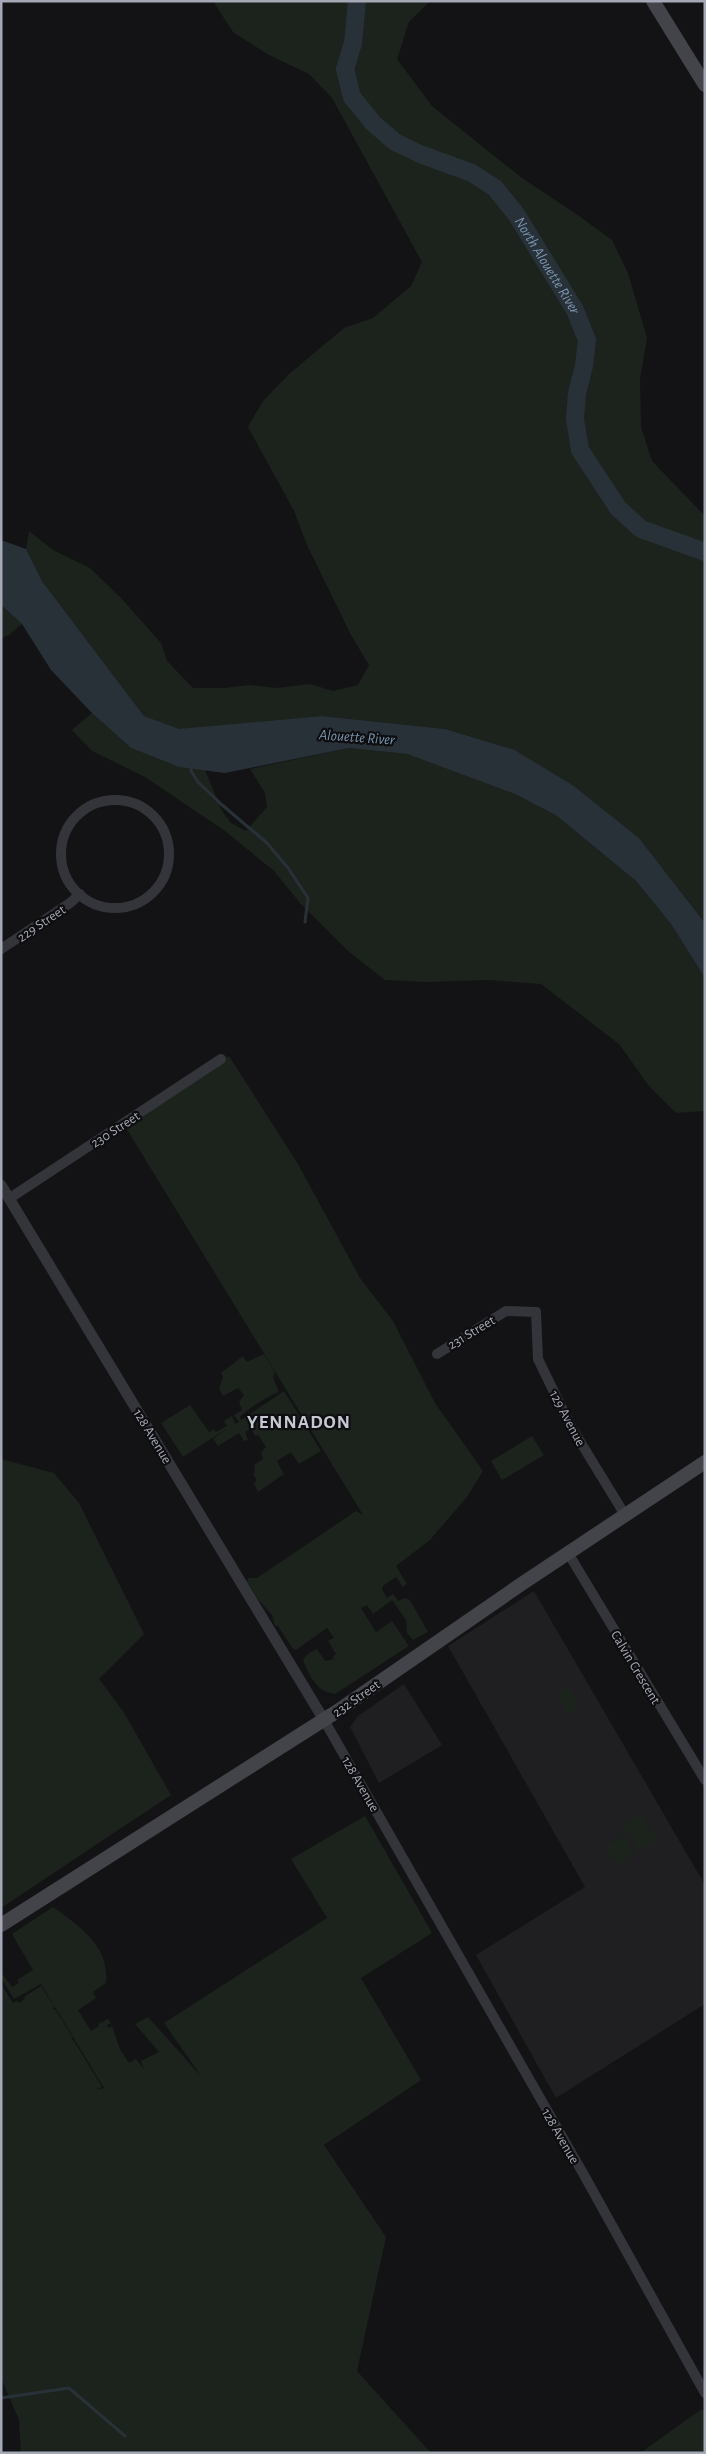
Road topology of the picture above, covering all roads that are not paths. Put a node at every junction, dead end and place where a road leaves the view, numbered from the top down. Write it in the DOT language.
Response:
graph roads {
  1 [pos="653,1"];
  2 [pos="705,86"];
  3 [pos="80,894"];
  4 [pos="1,950"];
  5 [pos="221,1059"];
  6 [pos="1,1184"];
  7 [pos="10,1198"];
  8 [pos="536,1312"];
  9 [pos="437,1354"];
  10 [pos="705,1462"];
  11 [pos="626,1515"];
  12 [pos="568,1553"];
  13 [pos="324,1720"];
  14 [pos="705,1780"];
  15 [pos="1,1925"];
  16 [pos="705,2393"];
  1 -- 2 [label="main road"];
  3 -- 3 [label="street, 229 Street"];
  3 -- 4 [label="street, 229 Street"];
  5 -- 7 [label="street, 230 Street"];
  6 -- 7 [label="street, 128 Avenue"];
  7 -- 13 [label="street, 128 Avenue"];
  8 -- 9 [label="street, 231 Street"];
  8 -- 11 [label="street, 129 Avenue"];
  10 -- 11 [label="main road, 232 Street"];
  11 -- 12 [label="main road, 232 Street"];
  12 -- 13 [label="main road, 232 Street"];
  12 -- 14 [label="street, Calvin Crescent"];
  13 -- 15 [label="main road, 232 Street"];
  13 -- 16 [label="street, 128 Avenue"];
}
